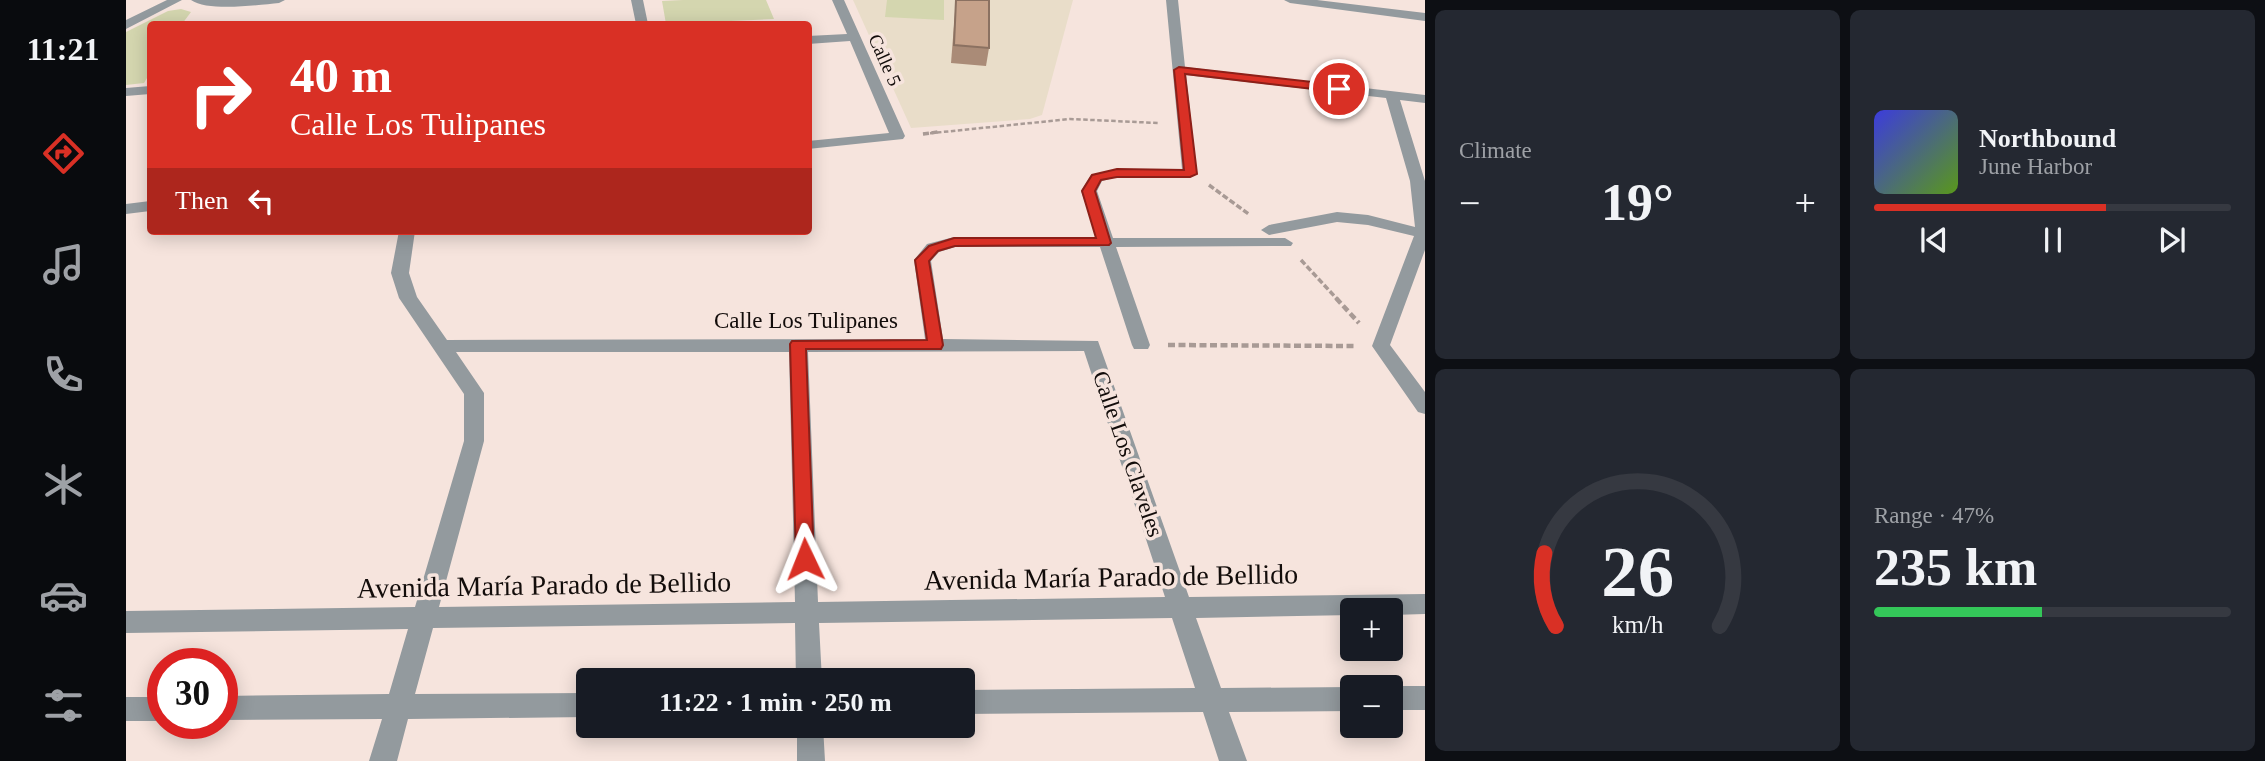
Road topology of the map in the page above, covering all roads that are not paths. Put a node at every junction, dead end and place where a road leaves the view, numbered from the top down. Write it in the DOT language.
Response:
graph roads {
  1 [pos="176,0"];
  2 [pos="197,0"];
  3 [pos="279,0"];
  4 [pos="637,0"];
  5 [pos="838,0"];
  6 [pos="1172,0"];
  7 [pos="1290,0"];
  8 [pos="1360,5"];
  9 [pos="1425,17"];
  10 [pos="641,21"];
  11 [pos="126,25"];
  12 [pos="854,37"];
  13 [pos="812,40"];
  14 [pos="1179,70"];
  15 [pos="147,90"];
  16 [pos="126,92"];
  17 [pos="1392,95"];
  18 [pos="1425,99"];
  19 [pos="898,136"];
  20 [pos="812,145"];
  21 [pos="1422,189"];
  22 [pos="147,206"];
  23 [pos="126,209"];
  24 [pos="1269,230"];
  25 [pos="1424,234"];
  26 [pos="406,235"];
  27 [pos="1104,243"];
  28 [pos="1285,243"];
  29 [pos="798,344"];
  30 [pos="441,345"];
  31 [pos="935,345"];
  32 [pos="1091,345"];
  33 [pos="1141,345"];
  34 [pos="1425,407"];
  35 [pos="1425,604"];
  36 [pos="1180,608"];
  37 [pos="807,612"];
  38 [pos="424,618"];
  39 [pos="126,622"];
  40 [pos="809,668"];
  41 [pos="1403,698"];
  42 [pos="1425,698"];
  43 [pos="1340,699"];
  44 [pos="1211,700"];
  45 [pos="975,702"];
  46 [pos="576,705"];
  47 [pos="399,707"];
  48 [pos="238,708"];
  49 [pos="126,709"];
  50 [pos="147,709"];
  51 [pos="810,738"];
  52 [pos="383,761"];
  53 [pos="811,761"];
  54 [pos="1233,761"];
  1 -- 11 [label="street"];
  2 -- 3 [label="street"];
  4 -- 10 [label="street"];
  5 -- 12 [label="street, Calle 5"];
  6 -- 14 [label="street"];
  7 -- 8 [label="street"];
  8 -- 9 [label="street"];
  12 -- 13 [label="street"];
  12 -- 19 [label="street, Calle 5"];
  14 -- 17 [label="street"];
  14 -- 27 [label="street"];
  15 -- 16 [label="street"];
  17 -- 18 [label="street"];
  17 -- 21 [label="street"];
  19 -- 20 [label="street"];
  21 -- 25 [label="street"];
  22 -- 23 [label="street"];
  24 -- 25 [label="street"];
  25 -- 34 [label="street"];
  26 -- 30 [label="street"];
  27 -- 28 [label="street"];
  27 -- 31 [label="street"];
  27 -- 33 [label="street"];
  29 -- 30 [label="street, Calle Los Tulipanes"];
  29 -- 31 [label="street, Calle Los Tulipanes"];
  29 -- 37 [label="street"];
  30 -- 38 [label="street"];
  31 -- 32 [label="street, Calle Los Tulipanes"];
  32 -- 36 [label="street, Calle Los Claveles"];
  35 -- 36 [label="street, Avenida María Parado de Bellido"];
  36 -- 37 [label="street, Avenida María Parado de Bellido"];
  36 -- 44 [label="street, Calle Los Claveles"];
  37 -- 38 [label="street, Avenida María Parado de Bellido"];
  37 -- 40 [label="street"];
  38 -- 39 [label="street, Avenida María Parado de Bellido"];
  38 -- 47 [label="street"];
  41 -- 42 [label="street"];
  43 -- 44 [label="street"];
  44 -- 45 [label="street"];
  44 -- 54 [label="street, Calle Los Claveles"];
  46 -- 47 [label="street"];
  47 -- 48 [label="street"];
  47 -- 52 [label="street"];
  49 -- 50 [label="street"];
  51 -- 53 [label="street"];
}
